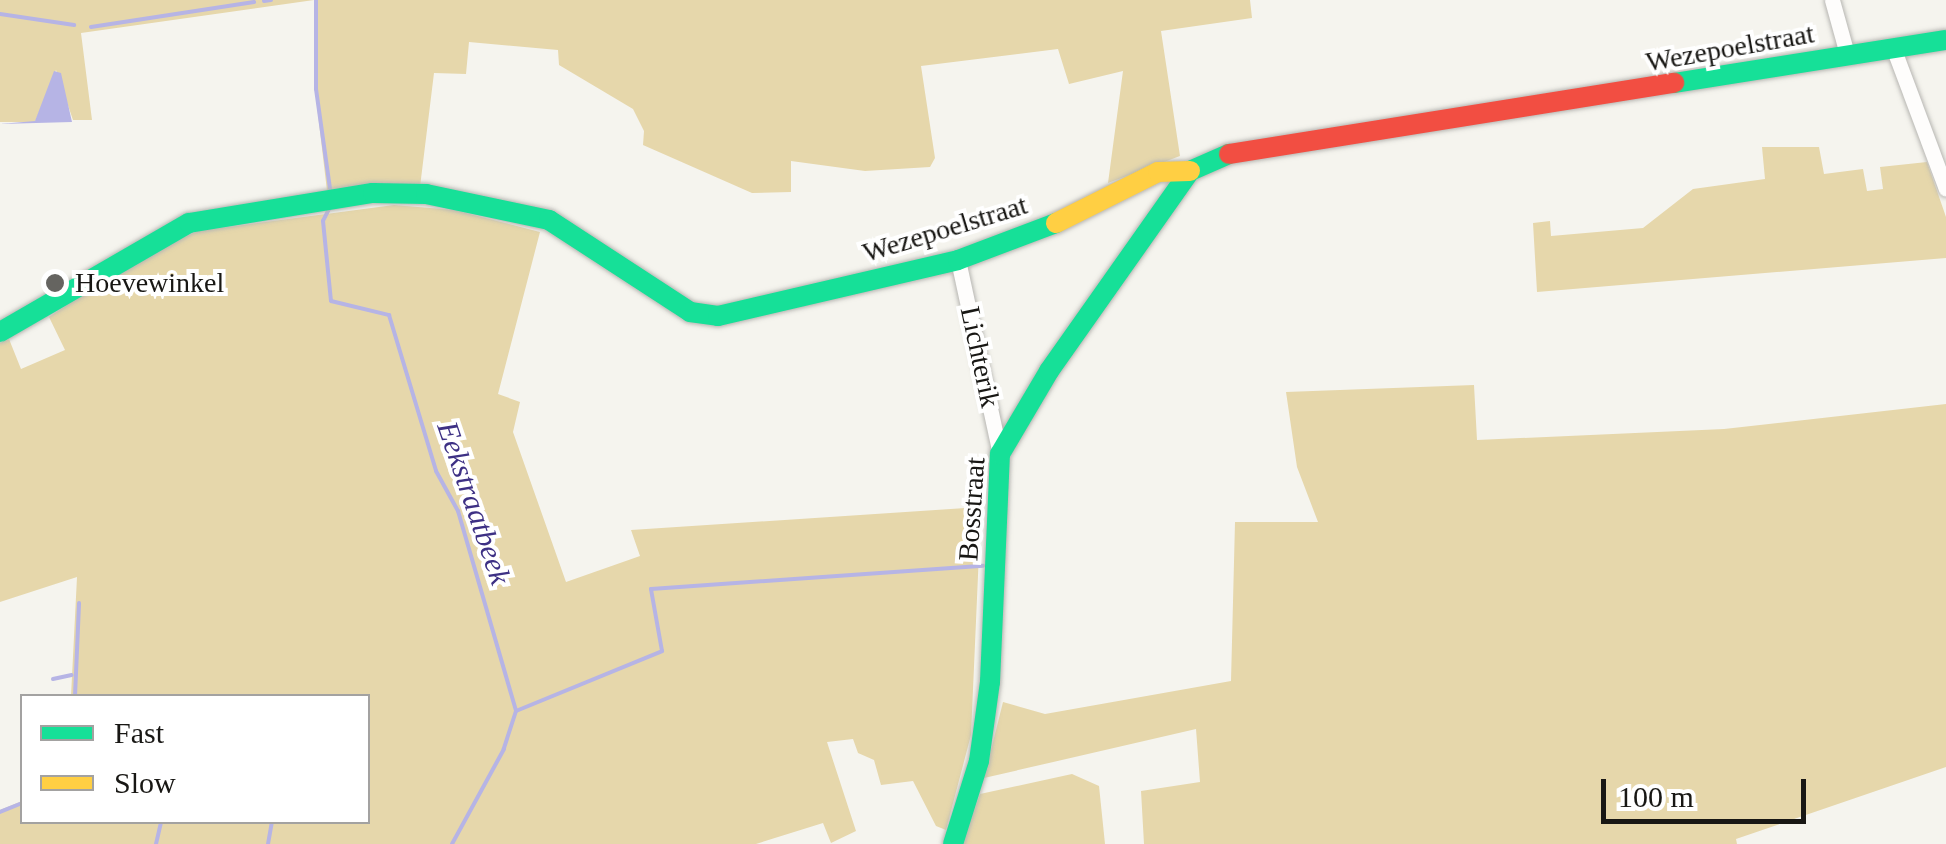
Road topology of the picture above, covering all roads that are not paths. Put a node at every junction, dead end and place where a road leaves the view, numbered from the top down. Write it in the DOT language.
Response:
graph roads {
  1 [pos="1832,0"];
  2 [pos="1946,40"];
  3 [pos="1894,50"];
  4 [pos="1847,54"];
  5 [pos="1190,171"];
  6 [pos="1946,190"];
  7 [pos="958,260"];
  8 [pos="0,332"];
  9 [pos="1000,454"];
  10 [pos="953,844"];
  1 -- 4 [label="street"];
  2 -- 3 [label="street, Wezepoelstraat"];
  3 -- 4 [label="street, Wezepoelstraat"];
  3 -- 6 [label="street"];
  4 -- 5 [label="street, Wezepoelstraat"];
  5 -- 7 [label="street, Wezepoelstraat"];
  5 -- 9 [label="street, Bosstraat"];
  7 -- 8 [label="street, Wezepoelstraat"];
  7 -- 9 [label="street, Lichterik"];
  9 -- 10 [label="street, Bosstraat"];
}
